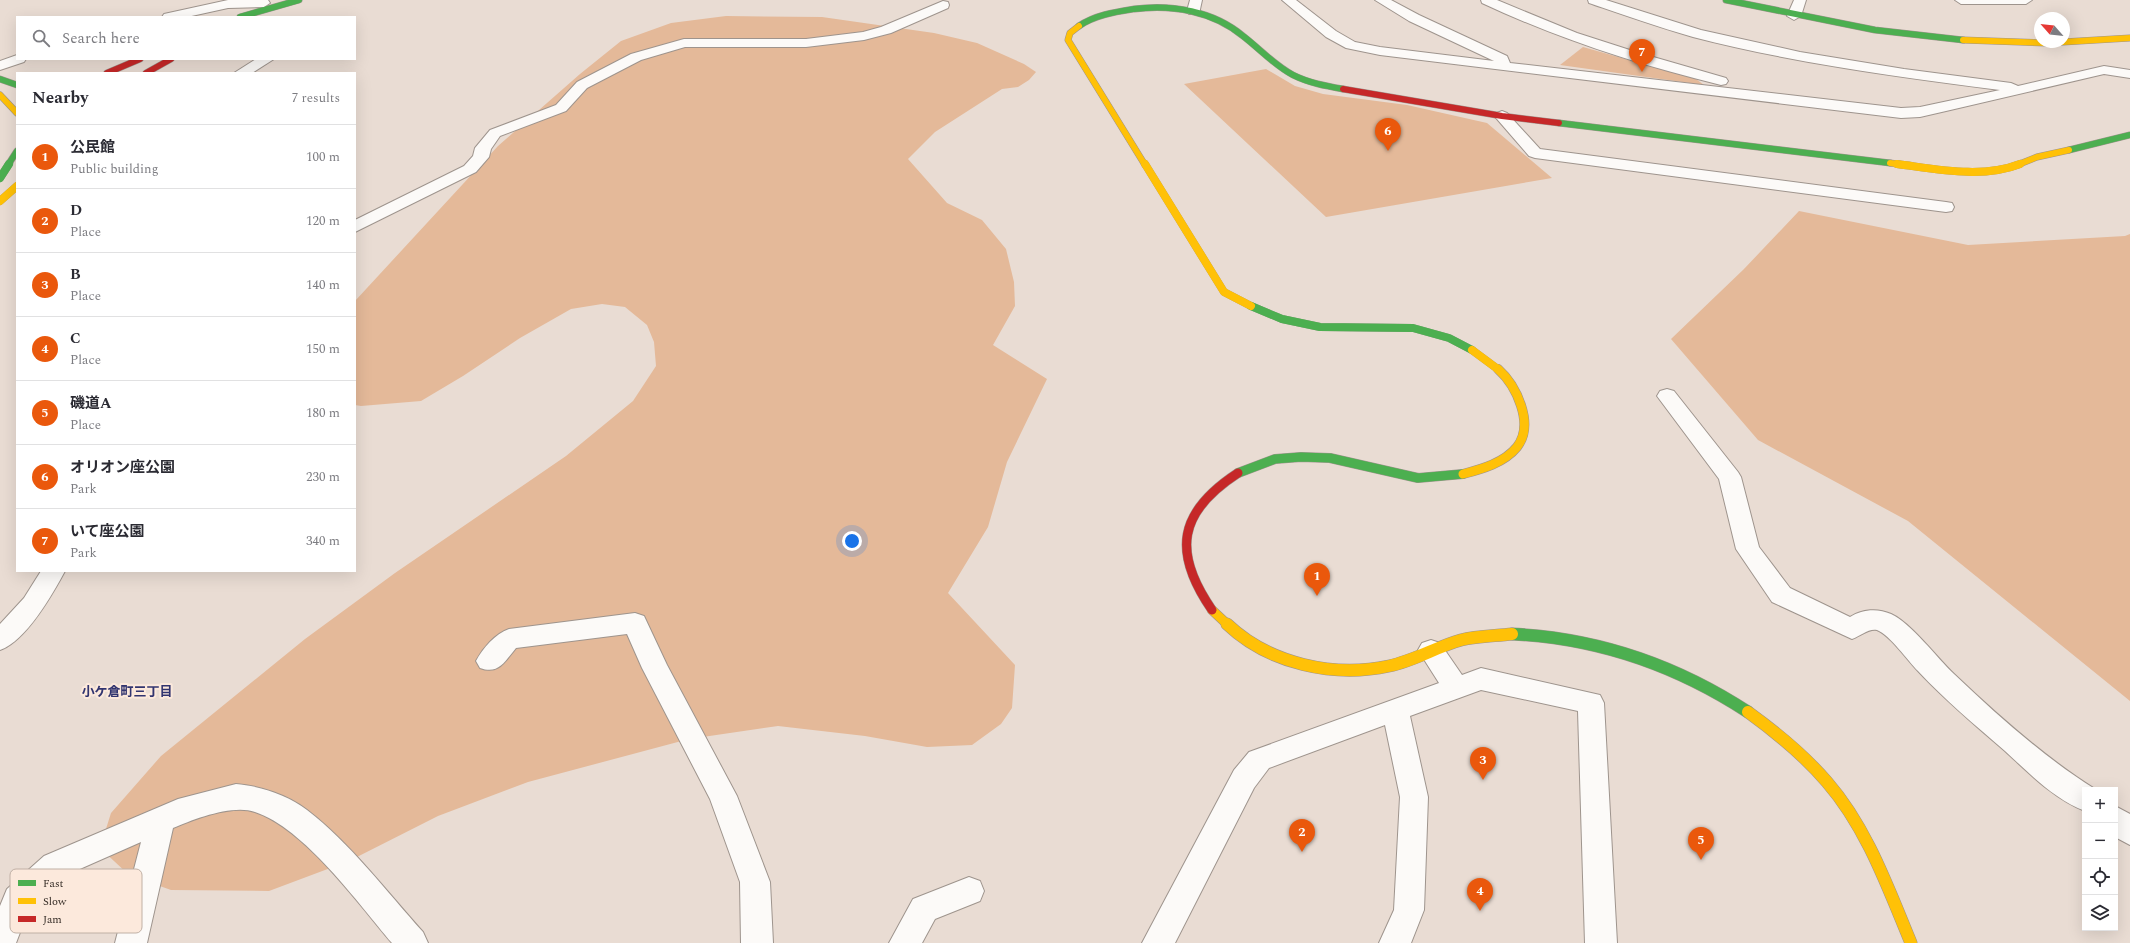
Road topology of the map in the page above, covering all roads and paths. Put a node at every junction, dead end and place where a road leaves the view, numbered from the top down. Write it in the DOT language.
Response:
graph roads {
  1 [pos="299,0"];
  2 [pos="1288,0"];
  3 [pos="1381,0"];
  4 [pos="1486,0"];
  5 [pos="1594,0"];
  6 [pos="1726,0"];
  7 [pos="1800,0"];
  8 [pos="1961,0"];
  9 [pos="2026,0"];
  10 [pos="268,1"];
  11 [pos="311,2"];
  12 [pos="943,4"];
  13 [pos="1195,6"];
  14 [pos="174,16"];
  15 [pos="236,16"];
  16 [pos="243,16"];
  17 [pos="269,16"];
  18 [pos="1794,16"];
  19 [pos="2130,38"];
  20 [pos="16,60"];
  21 [pos="138,60"];
  22 [pos="169,60"];
  23 [pos="265,60"];
  24 [pos="0,66"];
  25 [pos="1503,66"];
  26 [pos="109,72"];
  27 [pos="148,72"];
  28 [pos="243,72"];
  29 [pos="2130,74"];
  30 [pos="0,79"];
  31 [pos="16,85"];
  32 [pos="2025,89"];
  33 [pos="0,95"];
  34 [pos="1782,98"];
  35 [pos="15,109"];
  36 [pos="1502,116"];
  37 [pos="2130,135"];
  38 [pos="16,153"];
  39 [pos="0,178"];
  40 [pos="16,187"];
  41 [pos="0,201"];
  42 [pos="1946,207"];
  43 [pos="356,226"];
  44 [pos="1667,396"];
  45 [pos="52,572"];
  46 [pos="0,640"];
  47 [pos="1431,650"];
  48 [pos="489,661"];
  49 [pos="1456,688"];
  50 [pos="1395,710"];
  51 [pos="2082,796"];
  52 [pos="161,819"];
  53 [pos="2118,822"];
  54 [pos="2130,832"];
  55 [pos="51,869"];
  56 [pos="969,891"];
  57 [pos="142,898"];
  58 [pos="10,919"];
  59 [pos="133,933"];
  60 [pos="0,943"];
  61 [pos="131,943"];
  62 [pos="412,943"];
  63 [pos="757,943"];
  64 [pos="905,943"];
  65 [pos="1158,943"];
  66 [pos="1395,943"];
  67 [pos="1601,943"];
  68 [pos="1911,943"];
  1 -- 16 [label="main road"];
  2 -- 25 [label="street"];
  3 -- 25 [label="street"];
  4 -- 34 [label="street"];
  5 -- 32 [label="street"];
  6 -- 18 [label="main road"];
  7 -- 18 [label="street"];
  8 -- 9 [label="street"];
  10 -- 14 [label="street"];
  10 -- 15 [label="street"];
  11 -- 17 [label="main road"];
  12 -- 43 [label="street"];
  13 -- 36 [label="main road"];
  13 -- 47 [label="main road"];
  18 -- 19 [label="main road"];
  20 -- 24 [label="street"];
  21 -- 26 [label="main road"];
  22 -- 27 [label="main road"];
  23 -- 28 [label="street"];
  25 -- 34 [label="street"];
  29 -- 32 [label="street"];
  30 -- 31 [label="main road"];
  32 -- 34 [label="street"];
  33 -- 35 [label="main road"];
  36 -- 37 [label="main road"];
  36 -- 42 [label="street"];
  38 -- 39 [label="main road"];
  40 -- 41 [label="main road"];
  44 -- 51 [label="street"];
  45 -- 46 [label="street"];
  47 -- 49 [label="street"];
  47 -- 68 [label="main road"];
  48 -- 63 [label="street"];
  49 -- 50 [label="street"];
  49 -- 67 [label="street"];
  50 -- 65 [label="street"];
  50 -- 66 [label="street"];
  52 -- 55 [label="street"];
  52 -- 57 [label="street"];
  52 -- 62 [label="street"];
  53 -- 54 [label="street"];
  56 -- 64 [label="street"];
  58 -- 60 [label="street"];
  59 -- 61 [label="street"];
}
